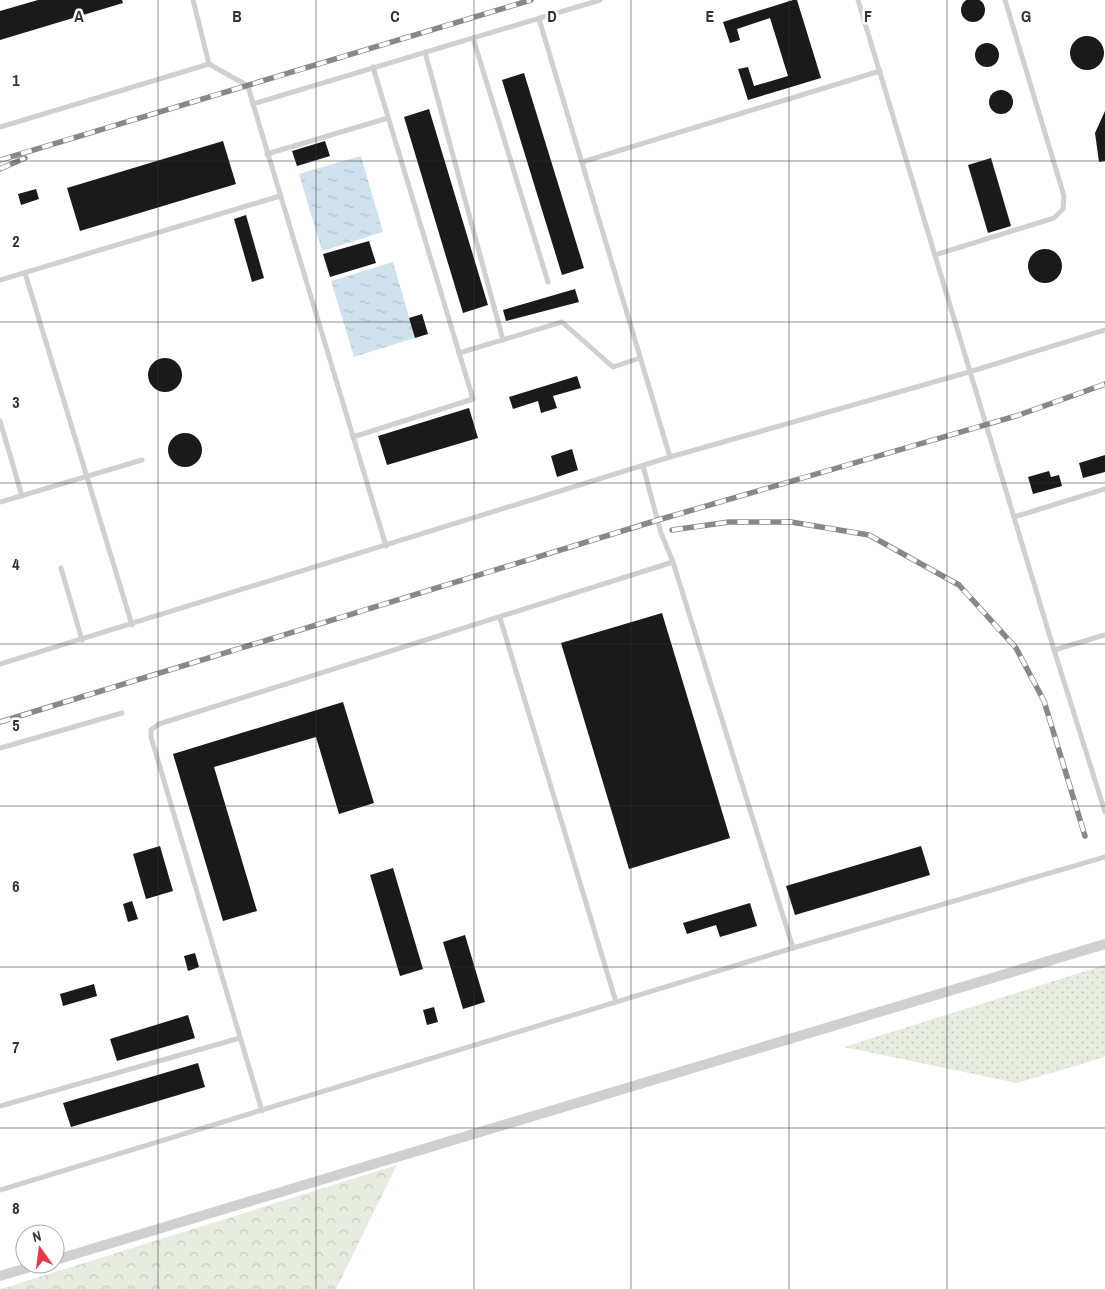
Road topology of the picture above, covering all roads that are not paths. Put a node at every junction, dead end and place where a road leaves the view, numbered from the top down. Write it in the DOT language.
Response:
graph roads {
  1 [pos="192,0"];
  2 [pos="600,0"];
  3 [pos="858,0"];
  4 [pos="1005,0"];
  5 [pos="539,19"];
  6 [pos="473,38"];
  7 [pos="425,52"];
  8 [pos="210,64"];
  9 [pos="373,67"];
  10 [pos="880,71"];
  11 [pos="253,104"];
  12 [pos="388,118"];
  13 [pos="0,127"];
  14 [pos="267,154"];
  15 [pos="582,162"];
  16 [pos="280,196"];
  17 [pos="935,255"];
  18 [pos="25,273"];
  19 [pos="0,280"];
  20 [pos="548,282"];
  21 [pos="1105,330"];
  22 [pos="503,340"];
  23 [pos="459,353"];
  24 [pos="640,358"];
  25 [pos="969,372"];
  26 [pos="0,421"];
  27 [pos="353,437"];
  28 [pos="670,458"];
  29 [pos="142,460"];
  30 [pos="643,466"];
  31 [pos="87,476"];
  32 [pos="1105,489"];
  33 [pos="22,496"];
  34 [pos="0,502"];
  35 [pos="1014,517"];
  36 [pos="386,546"];
  37 [pos="673,562"];
  38 [pos="61,568"];
  39 [pos="500,618"];
  40 [pos="132,625"];
  41 [pos="1105,635"];
  42 [pos="82,640"];
  43 [pos="1054,650"];
  44 [pos="0,664"];
  45 [pos="122,713"];
  46 [pos="0,748"];
  47 [pos="1105,812"];
  48 [pos="1105,857"];
  49 [pos="1105,944"];
  50 [pos="793,948"];
  51 [pos="616,1002"];
  52 [pos="240,1038"];
  53 [pos="0,1106"];
  54 [pos="262,1111"];
  55 [pos="0,1190"];
  56 [pos="65,1257"];
  57 [pos="15,1272"];
  58 [pos="0,1276"];
  1 -- 8 [label="lane"];
  2 -- 5 [label="lane"];
  3 -- 10 [label="lane"];
  4 -- 17 [label="lane"];
  5 -- 6 [label="lane"];
  5 -- 15 [label="lane"];
  6 -- 7 [label="lane"];
  6 -- 20 [label="lane"];
  7 -- 9 [label="lane"];
  7 -- 22 [label="lane"];
  8 -- 11 [label="lane"];
  8 -- 13 [label="lane"];
  9 -- 11 [label="lane"];
  9 -- 12 [label="lane"];
  10 -- 15 [label="lane"];
  10 -- 17 [label="lane"];
  11 -- 14 [label="lane"];
  12 -- 14 [label="lane"];
  12 -- 23 [label="lane"];
  14 -- 16 [label="lane"];
  15 -- 24 [label="lane"];
  16 -- 18 [label="lane"];
  16 -- 27 [label="lane"];
  17 -- 25 [label="lane"];
  18 -- 19 [label="lane"];
  18 -- 31 [label="lane"];
  21 -- 25 [label="lane"];
  22 -- 23 [label="lane"];
  22 -- 24 [label="lane"];
  23 -- 27 [label="lane"];
  24 -- 28 [label="lane"];
  25 -- 28 [label="lane"];
  25 -- 35 [label="lane"];
  26 -- 33 [label="lane"];
  27 -- 36 [label="lane"];
  28 -- 30 [label="lane"];
  29 -- 31 [label="lane"];
  30 -- 36 [label="lane"];
  30 -- 37 [label="lane"];
  31 -- 33 [label="lane"];
  31 -- 40 [label="lane"];
  32 -- 35 [label="lane"];
  33 -- 34 [label="lane"];
  35 -- 43 [label="lane"];
  36 -- 40 [label="lane"];
  37 -- 39 [label="lane"];
  37 -- 50 [label="lane"];
  38 -- 42 [label="lane"];
  39 -- 51 [label="lane"];
  39 -- 52 [label="lane"];
  40 -- 42 [label="lane"];
  41 -- 43 [label="lane"];
  42 -- 44 [label="lane"];
  43 -- 47 [label="lane"];
  45 -- 46 [label="lane"];
  48 -- 50 [label="lane"];
  49 -- 56 [label="street"];
  50 -- 51 [label="lane"];
  51 -- 54 [label="lane"];
  52 -- 53 [label="lane"];
  52 -- 54 [label="lane"];
  54 -- 55 [label="lane"];
  57 -- 58 [label="street"];
}
